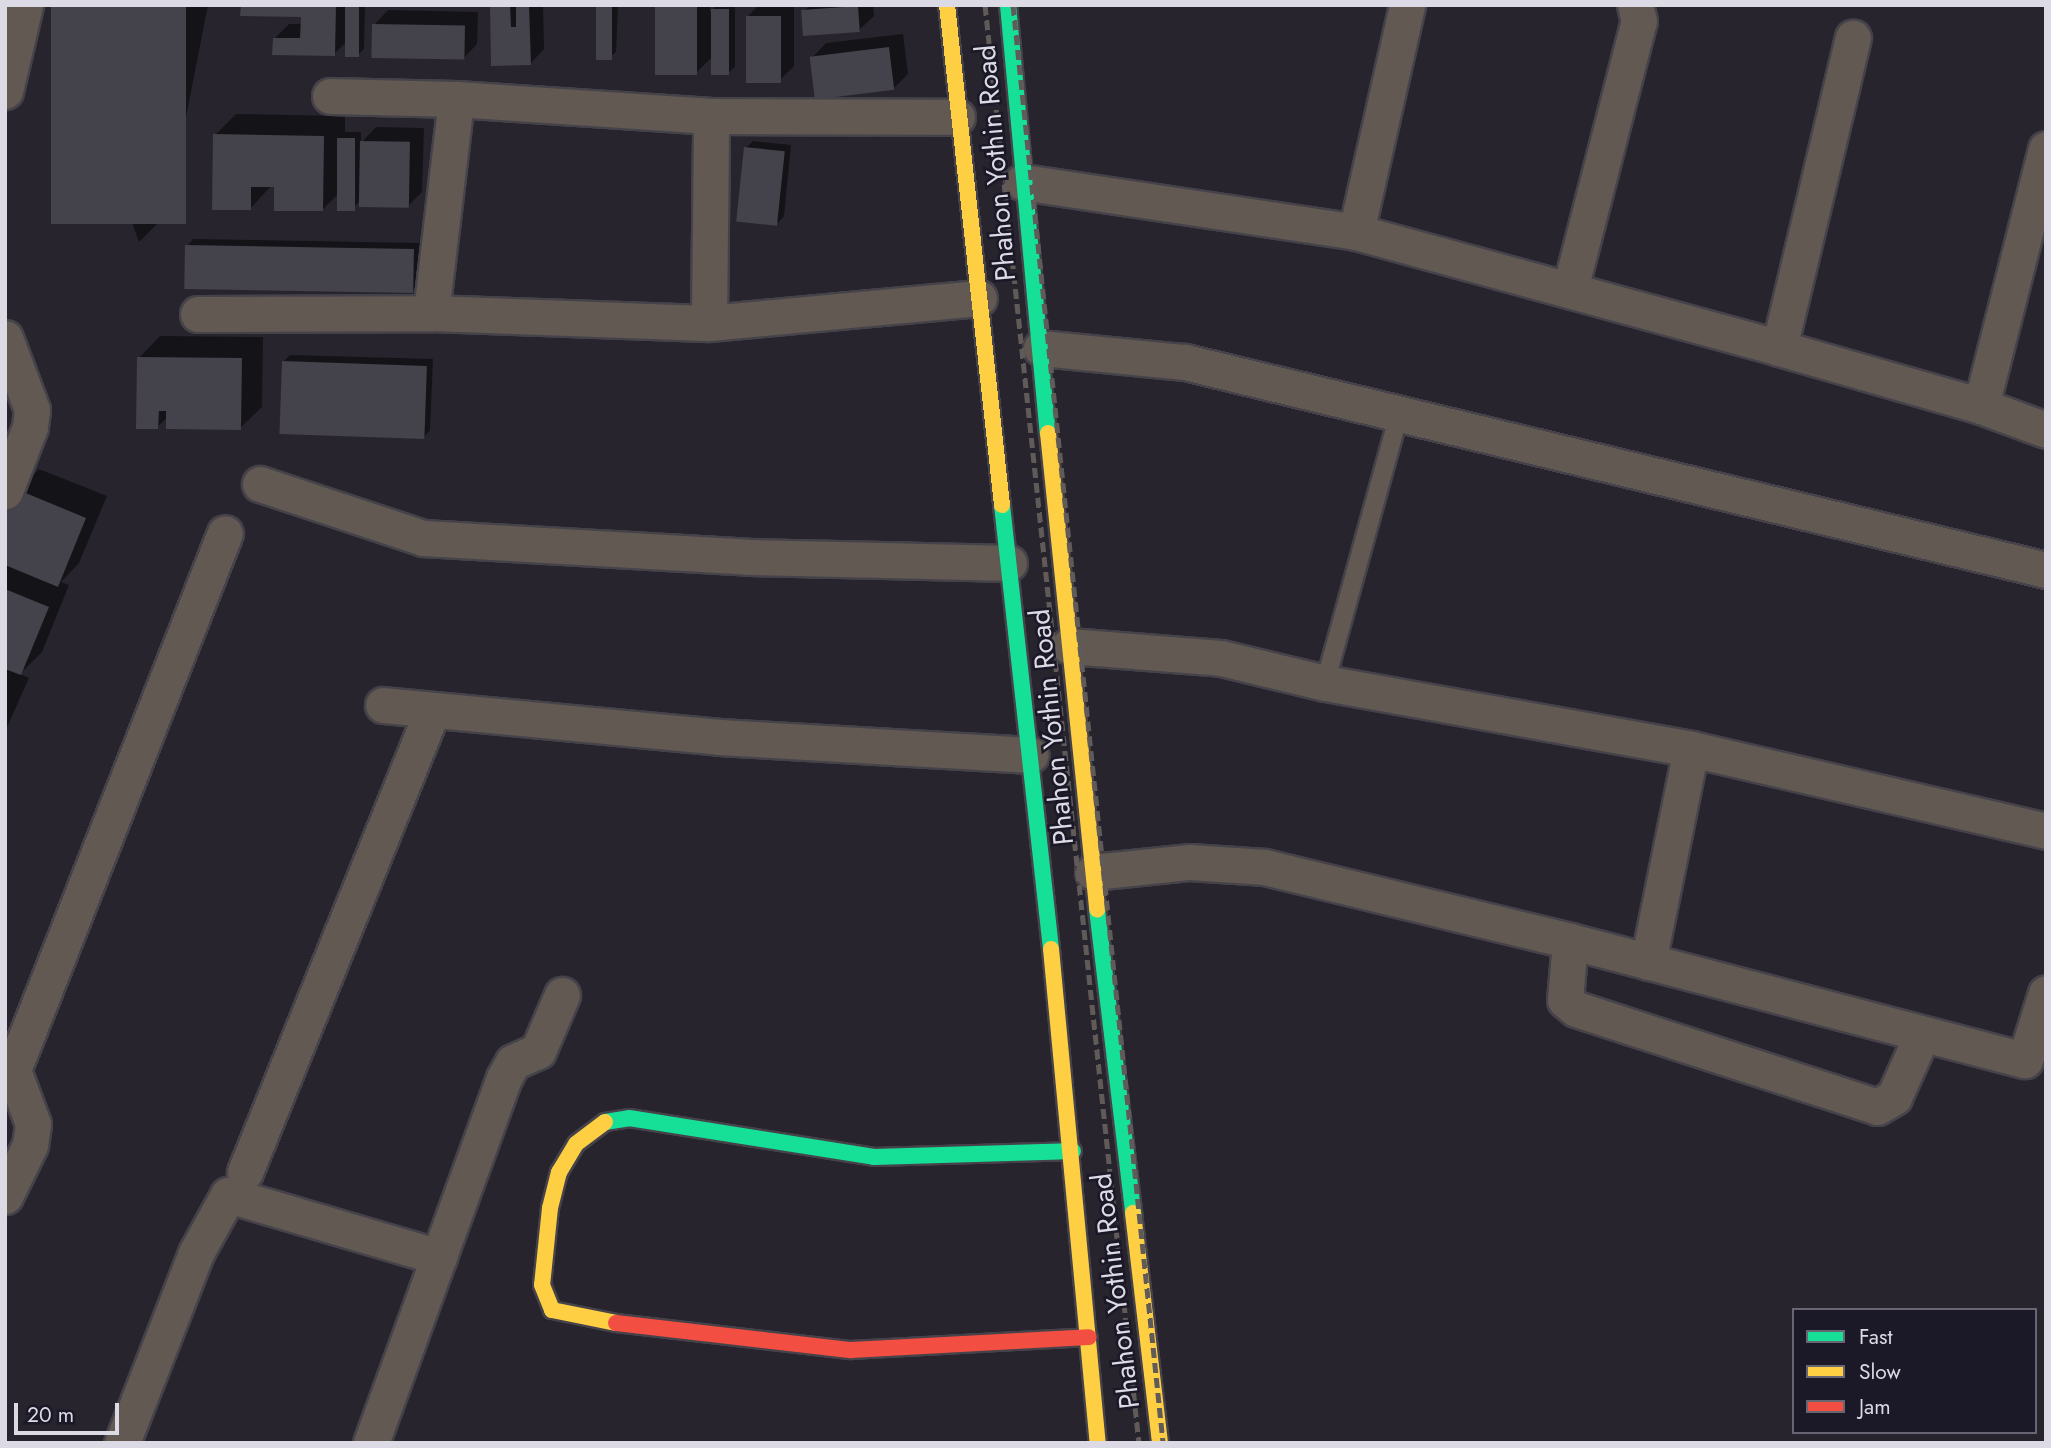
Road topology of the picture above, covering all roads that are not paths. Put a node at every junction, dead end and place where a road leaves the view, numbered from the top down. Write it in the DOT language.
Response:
graph roads {
  1 [pos="25,5"];
  2 [pos="947,5"];
  3 [pos="1008,5"];
  4 [pos="1408,5"];
  5 [pos="1635,5"];
  6 [pos="1853,38"];
  7 [pos="5,91"];
  8 [pos="330,96"];
  9 [pos="456,99"];
  10 [pos="711,116"];
  11 [pos="957,117"];
  12 [pos="2046,149"];
  13 [pos="1022,182"];
  14 [pos="1356,232"];
  15 [pos="1570,289"];
  16 [pos="979,299"];
  17 [pos="431,313"];
  18 [pos="198,314"];
  19 [pos="709,323"];
  20 [pos="5,338"];
  21 [pos="1041,348"];
  22 [pos="1779,348"];
  23 [pos="1981,406"];
  24 [pos="1399,415"];
  25 [pos="2045,427"];
  26 [pos="260,484"];
  27 [pos="5,491"];
  28 [pos="225,533"];
  29 [pos="1009,563"];
  30 [pos="2046,570"];
  31 [pos="1069,646"];
  32 [pos="1325,683"];
  33 [pos="383,705"];
  34 [pos="431,713"];
  35 [pos="1691,750"];
  36 [pos="1030,755"];
  37 [pos="2046,831"];
  38 [pos="1093,872"];
  39 [pos="1570,941"];
  40 [pos="1648,962"];
  41 [pos="2046,993"];
  42 [pos="562,995"];
  43 [pos="1922,1035"];
  44 [pos="2036,1062"];
  45 [pos="9,1068"];
  46 [pos="1080,1157"];
  47 [pos="245,1172"];
  48 [pos="5,1196"];
  49 [pos="439,1258"];
  50 [pos="1089,1337"];
  51 [pos="122,1443"];
  52 [pos="372,1443"];
  53 [pos="1097,1443"];
  54 [pos="1160,1443"];
  1 -- 7 [label="street"];
  2 -- 11 [label="main road, Phahon Yothin Road"];
  3 -- 13 [label="main road, Phahon Yothin Road"];
  4 -- 14 [label="street"];
  5 -- 15 [label="street"];
  6 -- 22 [label="street"];
  8 -- 9 [label="street"];
  9 -- 10 [label="street"];
  9 -- 17 [label="street"];
  10 -- 11 [label="street"];
  10 -- 19 [label="street"];
  11 -- 16 [label="main road, Phahon Yothin Road"];
  12 -- 23 [label="street"];
  13 -- 14 [label="street"];
  13 -- 21 [label="main road, Phahon Yothin Road"];
  14 -- 15 [label="street"];
  15 -- 22 [label="street"];
  16 -- 19 [label="street"];
  16 -- 29 [label="main road, Phahon Yothin Road"];
  17 -- 18 [label="street"];
  17 -- 19 [label="street"];
  20 -- 27 [label="street"];
  21 -- 24 [label="street"];
  21 -- 31 [label="main road, Phahon Yothin Road"];
  22 -- 23 [label="street"];
  23 -- 25 [label="street"];
  24 -- 30 [label="street"];
  24 -- 32 [label="lane"];
  26 -- 29 [label="street"];
  28 -- 45 [label="street"];
  29 -- 36 [label="main road, Phahon Yothin Road"];
  31 -- 32 [label="street"];
  31 -- 38 [label="main road, Phahon Yothin Road"];
  32 -- 35 [label="street"];
  33 -- 34 [label="street"];
  34 -- 36 [label="street"];
  34 -- 47 [label="street"];
  35 -- 37 [label="street"];
  35 -- 40 [label="street"];
  36 -- 46 [label="main road, Phahon Yothin Road"];
  38 -- 39 [label="street"];
  38 -- 54 [label="main road, Phahon Yothin Road"];
  39 -- 40 [label="street"];
  39 -- 43 [label="street"];
  40 -- 43 [label="street"];
  41 -- 44 [label="street"];
  42 -- 49 [label="street"];
  43 -- 44 [label="street"];
  45 -- 48 [label="street"];
  46 -- 50 [label="main road, Phahon Yothin Road"];
  46 -- 50 [label="main road"];
  49 -- 51 [label="street"];
  49 -- 52 [label="street"];
  50 -- 53 [label="main road, Phahon Yothin Road"];
}
